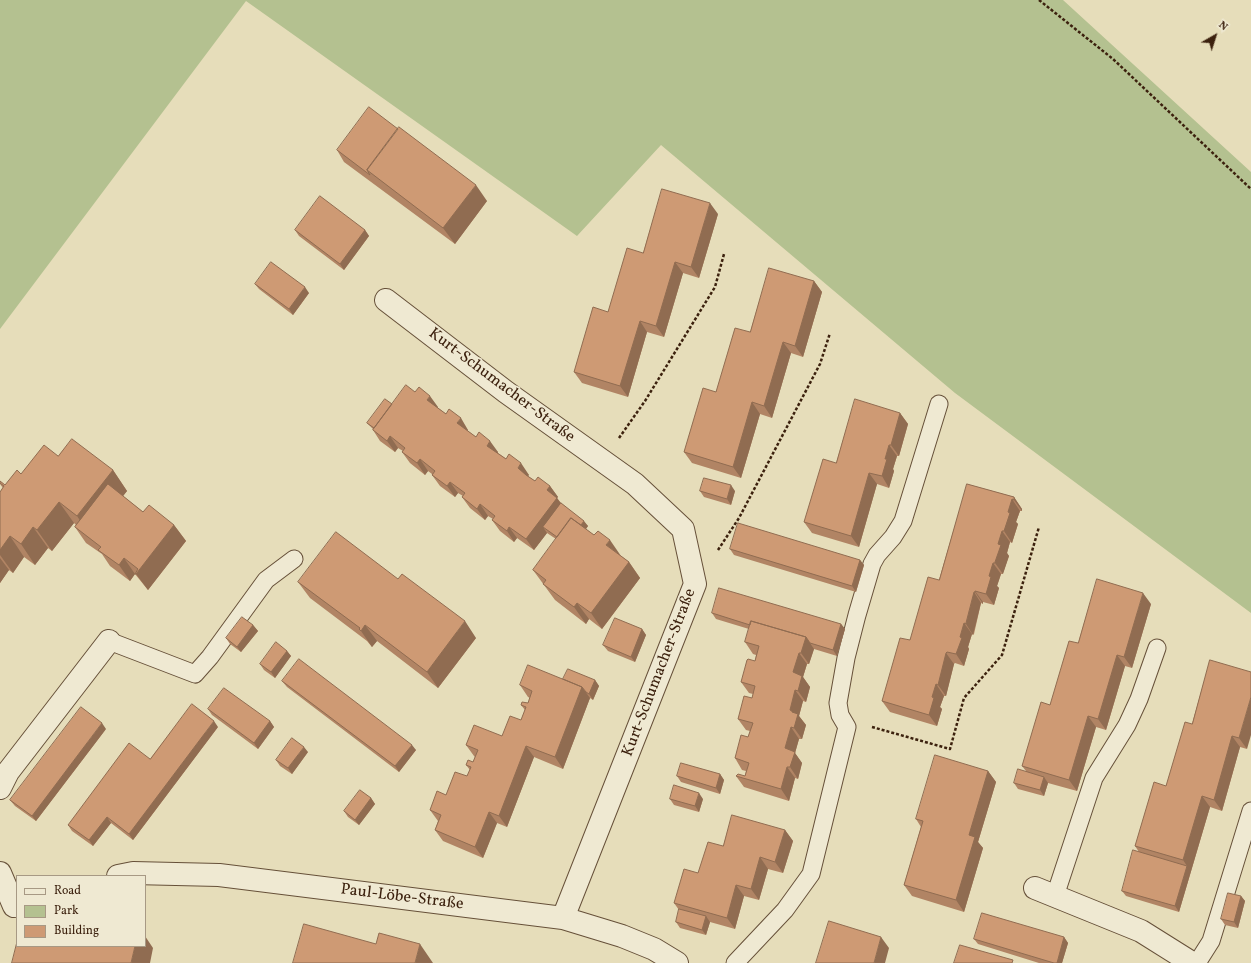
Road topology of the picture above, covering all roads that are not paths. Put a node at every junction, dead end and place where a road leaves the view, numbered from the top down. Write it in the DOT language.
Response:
graph roads {
  1 [pos="386,300"];
  2 [pos="939,404"];
  3 [pos="294,559"];
  4 [pos="109,641"];
  5 [pos="1157,648"];
  6 [pos="0,788"];
  7 [pos="1251,811"];
  8 [pos="0,873"];
  9 [pos="123,875"];
  10 [pos="1035,888"];
  11 [pos="1055,896"];
  12 [pos="10,909"];
  13 [pos="563,918"];
  14 [pos="677,963"];
  15 [pos="735,963"];
  16 [pos="1192,963"];
  17 [pos="1197,963"];
  1 -- 13 [label="street, Kurt-Schumacher-Straße"];
  2 -- 15 [label="lane"];
  3 -- 4 [label="lane"];
  4 -- 6 [label="street"];
  5 -- 11 [label="lane"];
  7 -- 17 [label="lane"];
  8 -- 12 [label="street"];
  9 -- 13 [label="street, Paul-Löbe-Straße"];
  10 -- 11 [label="street"];
  11 -- 16 [label="street"];
  13 -- 14 [label="street, Paul-Löbe-Straße"];
}
